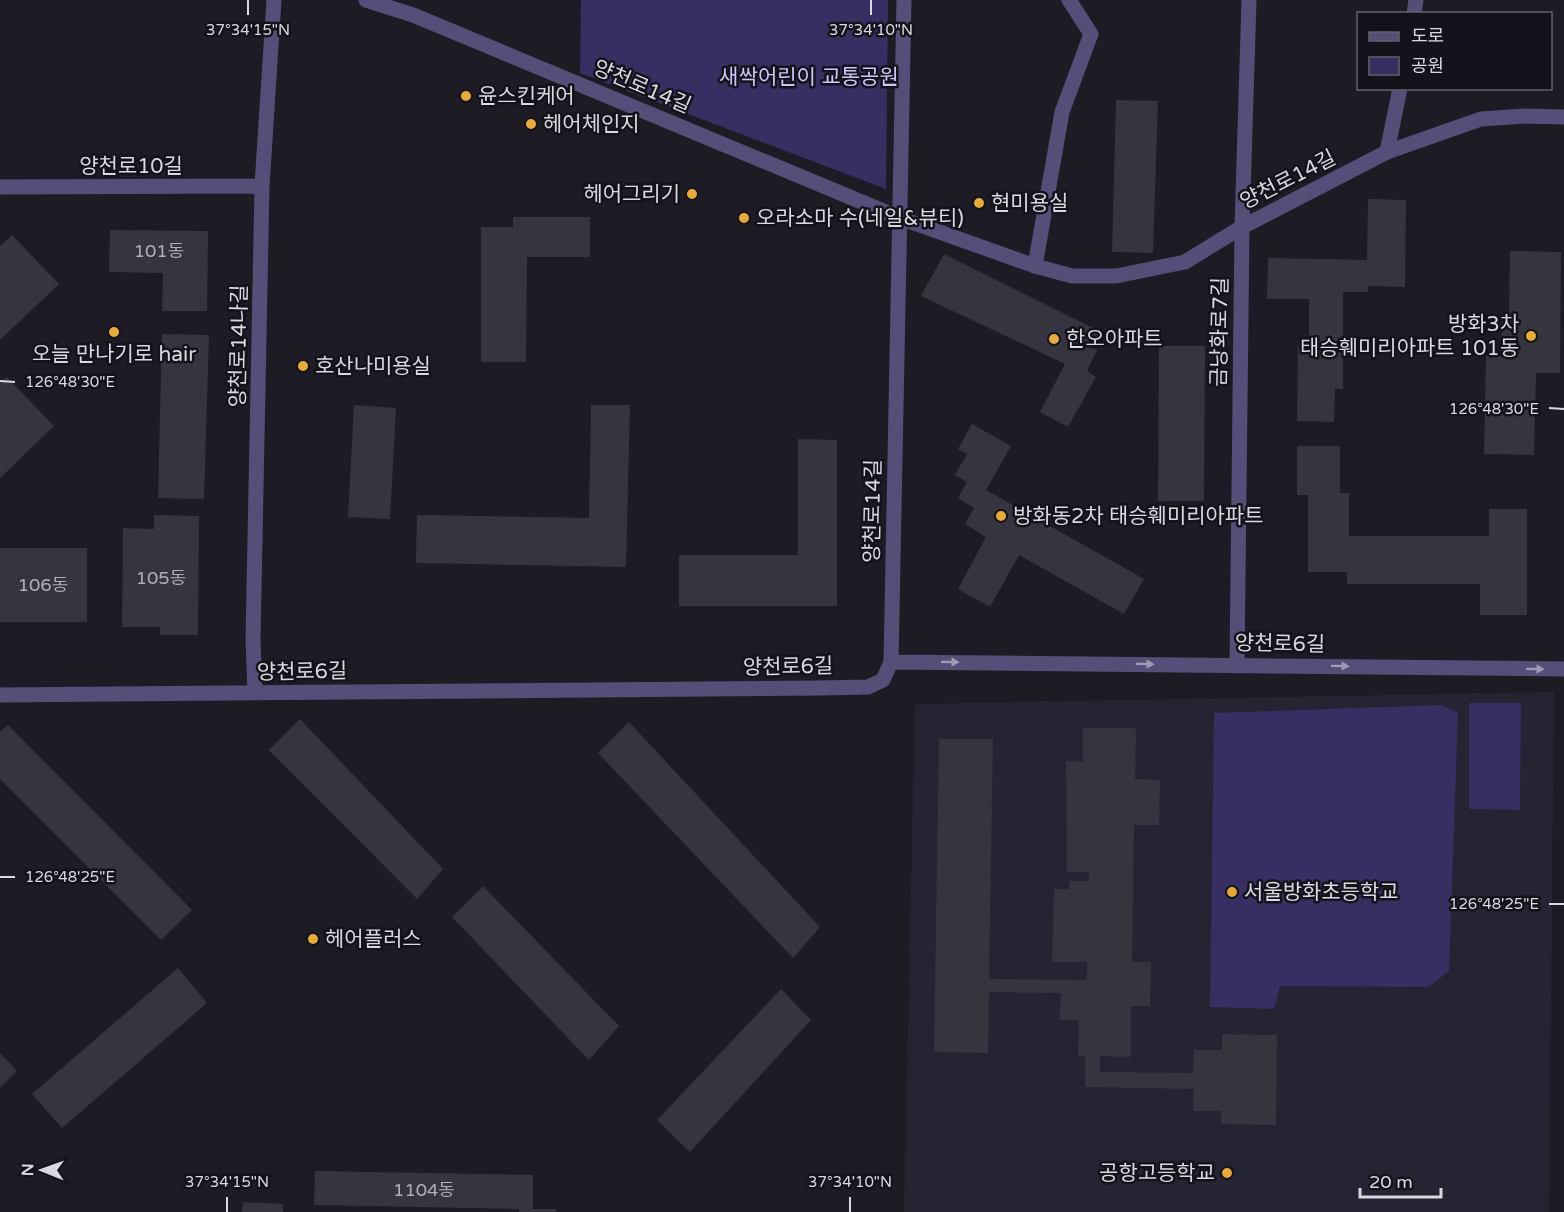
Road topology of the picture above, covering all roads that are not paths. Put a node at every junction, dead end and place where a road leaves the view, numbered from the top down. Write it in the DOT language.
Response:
graph roads {
  1 [pos="274,0"];
  2 [pos="366,0"];
  3 [pos="904,0"];
  4 [pos="1069,0"];
  5 [pos="1249,0"];
  6 [pos="413,7"];
  7 [pos="1400,90"];
  8 [pos="1564,117"];
  9 [pos="1388,152"];
  10 [pos="262,186"];
  11 [pos="0,187"];
  12 [pos="900,218"];
  13 [pos="1242,227"];
  14 [pos="1035,266"];
  15 [pos="891,662"];
  16 [pos="1237,664"];
  17 [pos="1564,669"];
  18 [pos="255,693"];
  19 [pos="0,695"];
  1 -- 10 [label="street, 양천로14나길"];
  2 -- 6 [label="street, 양천로14길"];
  3 -- 12 [label="street, 양천로14길"];
  4 -- 14 [label="street"];
  5 -- 13 [label="street, 금낭화로7길"];
  6 -- 12 [label="street, 양천로14길"];
  7 -- 9 [label="street"];
  8 -- 9 [label="street, 양천로14길"];
  9 -- 13 [label="street, 양천로14길"];
  10 -- 11 [label="street, 양천로10길"];
  10 -- 18 [label="street, 양천로14나길"];
  12 -- 14 [label="street, 양천로14길"];
  12 -- 15 [label="street, 양천로14길"];
  13 -- 14 [label="street, 양천로14길"];
  13 -- 16 [label="street, 금낭화로7길"];
  15 -- 16 [label="street, 양천로6길, one-way"];
  15 -- 18 [label="street, 양천로6길"];
  16 -- 17 [label="street, 양천로6길, one-way"];
  18 -- 19 [label="street, 양천로6길"];
}
